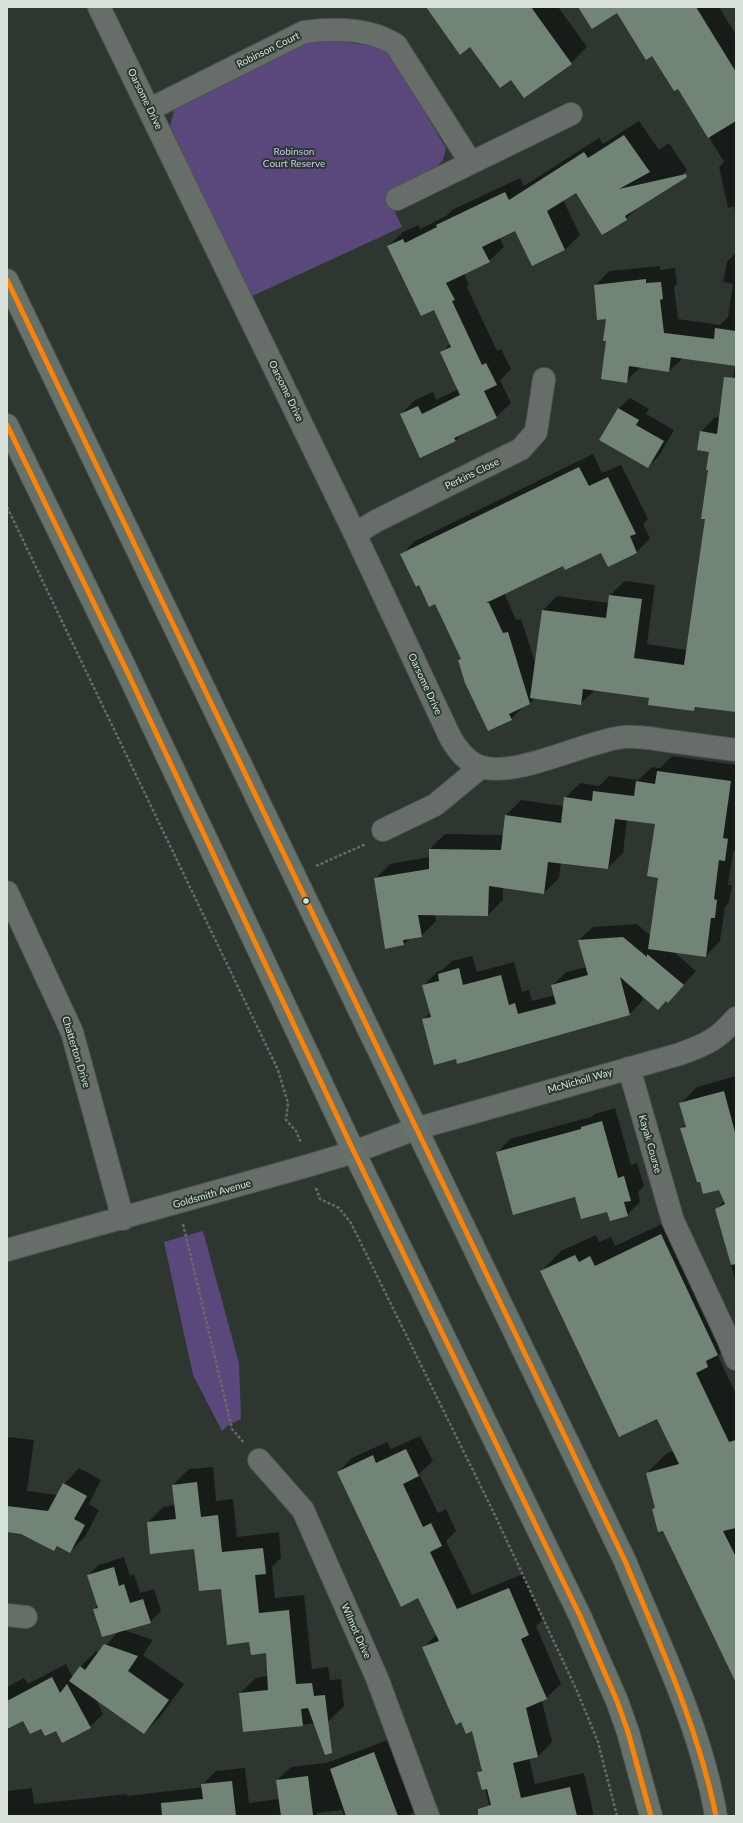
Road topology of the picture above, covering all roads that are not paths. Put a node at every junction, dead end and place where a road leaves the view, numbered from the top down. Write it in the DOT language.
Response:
graph roads {
  1 [pos="99,7"];
  2 [pos="150,109"];
  3 [pos="571,114"];
  4 [pos="471,163"];
  5 [pos="397,199"];
  6 [pos="7,280"];
  7 [pos="544,379"];
  8 [pos="7,425"];
  9 [pos="355,534"];
  10 [pos="736,750"];
  11 [pos="481,767"];
  12 [pos="383,830"];
  13 [pos="7,892"];
  14 [pos="736,1018"];
  15 [pos="629,1068"];
  16 [pos="415,1129"];
  17 [pos="354,1152"];
  18 [pos="123,1219"];
  19 [pos="7,1250"];
  20 [pos="736,1359"];
  21 [pos="259,1460"];
  22 [pos="428,1816"];
  23 [pos="651,1816"];
  24 [pos="716,1816"];
  1 -- 2 [label="street, Oarsome Drive"];
  2 -- 4 [label="street, Robinson Court"];
  2 -- 9 [label="street, Oarsome Drive"];
  3 -- 4 [label="street"];
  4 -- 5 [label="street"];
  6 -- 16 [label="main road"];
  7 -- 9 [label="street, Perkins Close"];
  8 -- 17 [label="main road"];
  9 -- 11 [label="street, Oarsome Drive"];
  10 -- 11 [label="street, Oarsome Drive"];
  11 -- 12 [label="street"];
  13 -- 18 [label="street, Chatterton Drive"];
  14 -- 15 [label="street, McNicholl Way"];
  15 -- 16 [label="street, McNicholl Way"];
  15 -- 20 [label="street, Kayak Course"];
  16 -- 17 [label="street, Goldsmith Avenue"];
  16 -- 24 [label="main road"];
  17 -- 18 [label="street, Goldsmith Avenue"];
  17 -- 23 [label="main road"];
  18 -- 19 [label="street, Goldsmith Avenue"];
  21 -- 22 [label="street, Wilmot Drive"];
}
